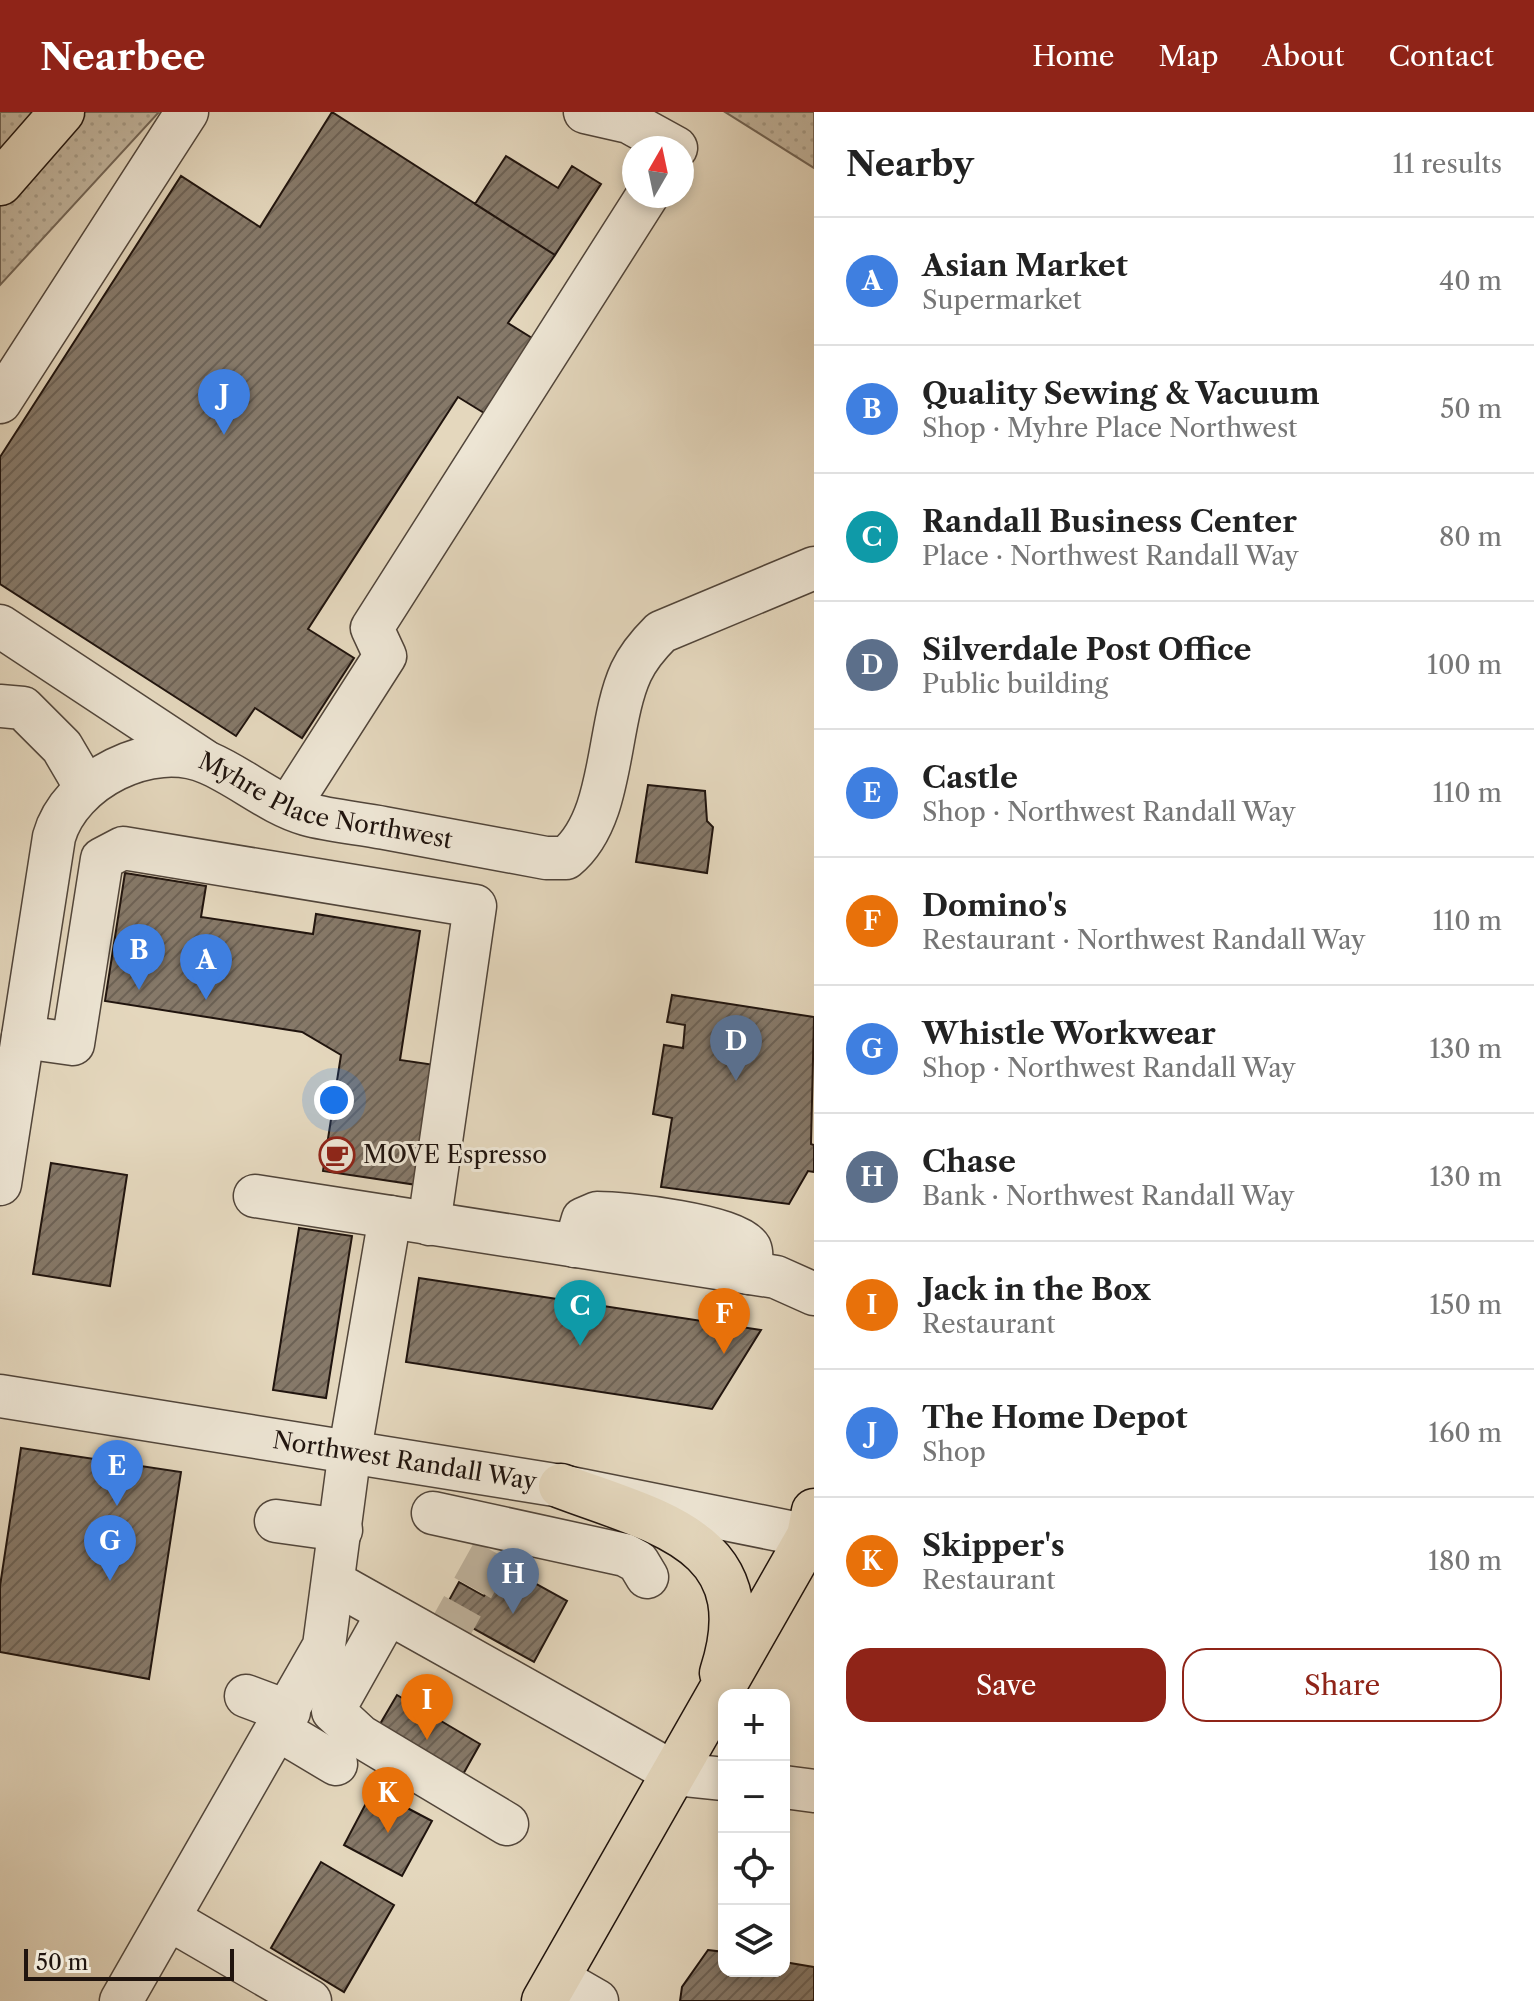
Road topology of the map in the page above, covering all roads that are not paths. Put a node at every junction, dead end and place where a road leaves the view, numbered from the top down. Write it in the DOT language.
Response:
graph roads {
  1 [pos="62,112"];
  2 [pos="187,112"];
  3 [pos="585,112"];
  4 [pos="654,136"];
  5 [pos="0,183"];
  6 [pos="639,208"];
  7 [pos="0,402"];
  8 [pos="814,568"];
  9 [pos="0,626"];
  10 [pos="0,706"];
  11 [pos="205,761"];
  12 [pos="86,788"];
  13 [pos="289,806"];
  14 [pos="15,1041"];
  15 [pos="0,1184"];
  16 [pos="255,1196"];
  17 [pos="410,1220"];
  18 [pos="814,1294"];
  19 [pos="0,1396"];
  20 [pos="350,1450"];
  21 [pos="561,1486"];
  22 [pos="433,1513"];
  23 [pos="276,1521"];
  24 [pos="812,1527"];
  25 [pos="341,1530"];
  26 [pos="647,1577"];
  27 [pos="335,1583"];
  28 [pos="388,1613"];
  29 [pos="246,1696"];
  30 [pos="709,1715"];
  31 [pos="284,1721"];
  32 [pos="336,1764"];
  33 [pos="676,1774"];
  34 [pos="718,1778"];
  35 [pos="790,1788"];
  36 [pos="814,1791"];
  37 [pos="507,1824"];
  38 [pos="162,1931"];
  39 [pos="550,1989"];
  40 [pos="121,2001"];
  41 [pos="253,2001"];
  42 [pos="310,2001"];
  43 [pos="597,2001"];
  1 -- 5 [label="main road"];
  2 -- 7 [label="street"];
  3 -- 4 [label="street"];
  6 -- 13 [label="street"];
  8 -- 13 [label="street, Myhre Place Northwest"];
  9 -- 11 [label="street"];
  10 -- 12 [label="street"];
  11 -- 12 [label="street, Myhre Place Northwest"];
  11 -- 13 [label="street, Myhre Place Northwest"];
  12 -- 14 [label="street, Myhre Place Northwest"];
  14 -- 15 [label="street, Myhre Place Northwest"];
  14 -- 17 [label="street"];
  16 -- 17 [label="street"];
  17 -- 18 [label="street"];
  17 -- 20 [label="street"];
  19 -- 20 [label="street, Northwest Randall Way"];
  20 -- 21 [label="street, Northwest Randall Way"];
  20 -- 25 [label="street"];
  21 -- 24 [label="street, Northwest Randall Way"];
  21 -- 30 [label="main road"];
  22 -- 26 [label="street"];
  23 -- 25 [label="street"];
  24 -- 30 [label="main road"];
  25 -- 27 [label="street"];
  27 -- 28 [label="street"];
  27 -- 31 [label="street"];
  28 -- 33 [label="street"];
  28 -- 37 [label="street"];
  29 -- 31 [label="street"];
  30 -- 33 [label="main road"];
  31 -- 32 [label="street"];
  31 -- 38 [label="street"];
  33 -- 34 [label="street"];
  33 -- 39 [label="main road"];
  35 -- 36 [label="street"];
  38 -- 40 [label="street"];
  38 -- 41 [label="street"];
  38 -- 42 [label="street"];
  39 -- 43 [label="street"];
}
